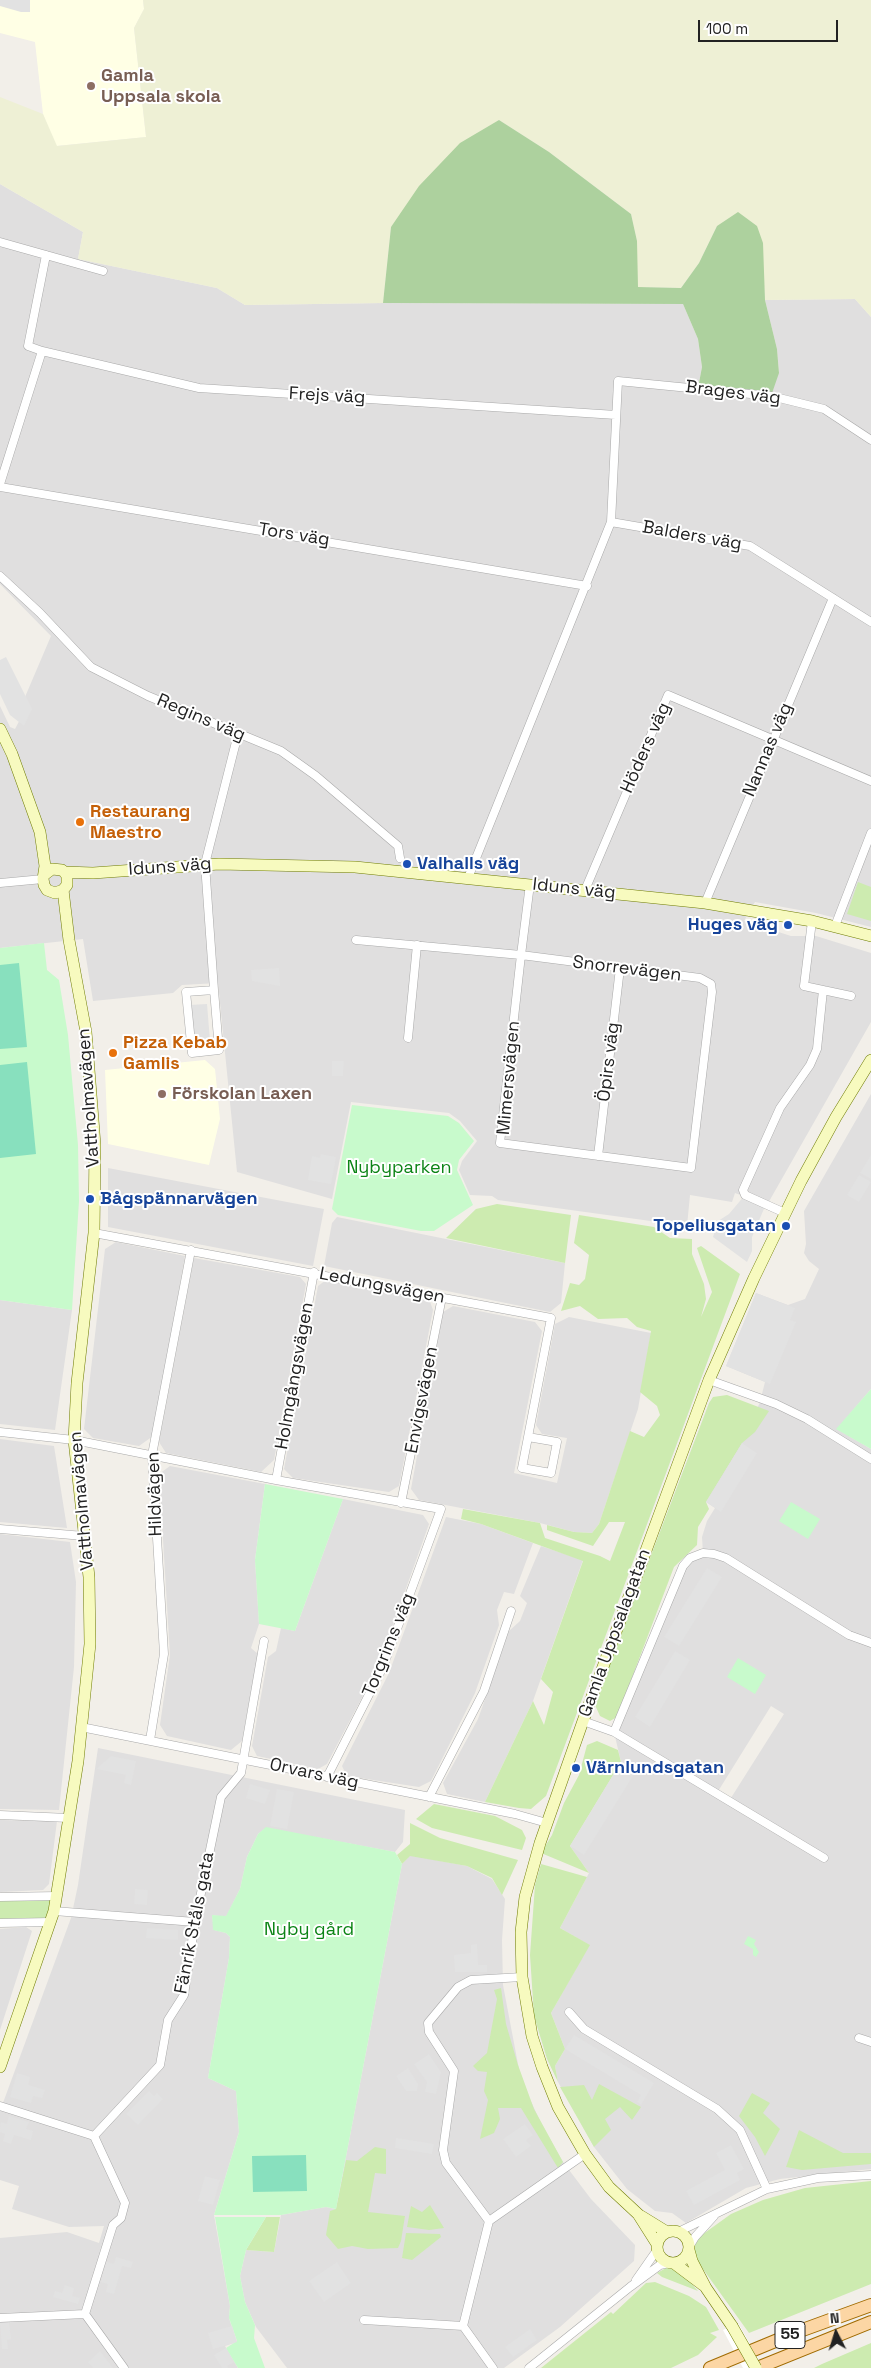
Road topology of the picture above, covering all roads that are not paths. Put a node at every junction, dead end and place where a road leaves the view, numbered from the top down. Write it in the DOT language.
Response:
graph roads {
  1 [pos="0,242"];
  2 [pos="46,255"];
  3 [pos="103,271"];
  4 [pos="42,351"];
  5 [pos="616,415"];
  6 [pos="871,440"];
  7 [pos="0,486"];
  8 [pos="611,522"];
  9 [pos="0,576"];
  10 [pos="587,586"];
  11 [pos="833,598"];
  12 [pos="871,622"];
  13 [pos="0,729"];
  14 [pos="238,734"];
  15 [pos="771,740"];
  16 [pos="871,781"];
  17 [pos="871,832"];
  18 [pos="43,843"];
  19 [pos="400,858"];
  20 [pos="205,864"];
  21 [pos="44,877"];
  22 [pos="468,878"];
  23 [pos="64,879"];
  24 [pos="0,883"];
  25 [pos="530,884"];
  26 [pos="585,890"];
  27 [pos="50,892"];
  28 [pos="705,903"];
  29 [pos="812,921"];
  30 [pos="835,926"];
  31 [pos="67,928"];
  32 [pos="871,936"];
  33 [pos="356,940"];
  34 [pos="418,945"];
  35 [pos="521,955"];
  36 [pos="620,968"];
  37 [pos="214,990"];
  38 [pos="822,990"];
  39 [pos="851,996"];
  40 [pos="408,1038"];
  41 [pos="871,1060"];
  42 [pos="598,1156"];
  43 [pos="691,1168"];
  44 [pos="785,1213"];
  45 [pos="94,1233"];
  46 [pos="191,1250"];
  47 [pos="314,1272"];
  48 [pos="442,1297"];
  49 [pos="709,1380"];
  50 [pos="0,1432"];
  51 [pos="528,1436"];
  52 [pos="74,1440"];
  53 [pos="152,1454"];
  54 [pos="871,1459"];
  55 [pos="276,1480"];
  56 [pos="401,1502"];
  57 [pos="0,1529"];
  58 [pos="84,1536"];
  59 [pos="511,1611"];
  60 [pos="264,1641"];
  61 [pos="871,1643"];
  62 [pos="582,1721"];
  63 [pos="81,1727"];
  64 [pos="614,1732"];
  65 [pos="150,1740"];
  66 [pos="244,1759"];
  67 [pos="327,1777"];
  68 [pos="430,1797"];
  69 [pos="0,1815"];
  70 [pos="69,1818"];
  71 [pos="547,1824"];
  72 [pos="824,1858"];
  73 [pos="57,1896"];
  74 [pos="0,1897"];
  75 [pos="52,1916"];
  76 [pos="195,1922"];
  77 [pos="0,1923"];
  78 [pos="522,1977"];
  79 [pos="569,2012"];
  80 [pos="858,2038"];
  81 [pos="871,2042"];
  82 [pos="0,2067"];
  83 [pos="0,2106"];
  84 [pos="94,2136"];
  85 [pos="584,2154"];
  86 [pos="871,2175"];
  87 [pos="767,2189"];
  88 [pos="717,2213"];
  89 [pos="638,2214"];
  90 [pos="488,2221"];
  91 [pos="672,2232"];
  92 [pos="657,2247"];
  93 [pos="689,2249"];
  94 [pos="672,2264"];
  95 [pos="630,2287"];
  96 [pos="706,2288"];
  97 [pos="871,2305"];
  98 [pos="86,2314"];
  99 [pos="0,2318"];
  100 [pos="364,2320"];
  101 [pos="871,2322"];
  102 [pos="463,2326"];
  103 [pos="124,2368"];
  104 [pos="493,2368"];
  105 [pos="529,2368"];
  106 [pos="710,2368"];
  107 [pos="756,2368"];
  1 -- 2 [label="street"];
  2 -- 3 [label="street"];
  2 -- 4 [label="street"];
  4 -- 5 [label="street, Frejs väg"];
  4 -- 7 [label="street"];
  5 -- 6 [label="street, Brages väg"];
  5 -- 8 [label="street"];
  7 -- 10 [label="street, Tors väg"];
  8 -- 10 [label="street"];
  8 -- 11 [label="street, Balders väg"];
  9 -- 14 [label="street, Regins väg"];
  10 -- 22 [label="street"];
  11 -- 12 [label="street, Balders väg"];
  11 -- 15 [label="street, Nannas väg"];
  13 -- 18 [label="street, Vattholmavägen"];
  14 -- 19 [label="street, Regins väg"];
  14 -- 20 [label="street"];
  15 -- 16 [label="street, Höders väg"];
  15 -- 26 [label="street, Höders väg"];
  15 -- 28 [label="street, Nannas väg"];
  17 -- 30 [label="street"];
  18 -- 21 [label="street, Vattholmavägen"];
  18 -- 23 [label="street, Vattholmavägen"];
  20 -- 22 [label="street, Iduns väg"];
  20 -- 23 [label="street, Iduns väg"];
  20 -- 37 [label="street"];
  21 -- 23 [label="street"];
  21 -- 24 [label="street"];
  21 -- 27 [label="street"];
  22 -- 25 [label="street, Iduns väg"];
  23 -- 27 [label="street"];
  23 -- 31 [label="street, Vattholmavägen"];
  25 -- 26 [label="street, Iduns väg"];
  25 -- 35 [label="street, Mimersvägen"];
  26 -- 28 [label="street, Iduns väg"];
  27 -- 31 [label="street, Vattholmavägen"];
  28 -- 29 [label="street, Iduns väg"];
  29 -- 30 [label="street, Iduns väg"];
  29 -- 38 [label="street"];
  30 -- 32 [label="street, Iduns väg"];
  31 -- 45 [label="street, Vattholmavägen"];
  33 -- 34 [label="street, Snorrevägen"];
  34 -- 35 [label="street, Snorrevägen"];
  34 -- 40 [label="street"];
  35 -- 36 [label="street, Snorrevägen"];
  35 -- 42 [label="street, Mimersvägen"];
  36 -- 42 [label="street, Öpirs väg"];
  36 -- 43 [label="street, Snorrevägen"];
  37 -- 37 [label="street"];
  38 -- 39 [label="street"];
  38 -- 44 [label="street"];
  41 -- 44 [label="street, Gamla Uppsalagatan"];
  42 -- 43 [label="street, Mimersvägen"];
  44 -- 49 [label="street, Gamla Uppsalagatan"];
  45 -- 46 [label="street, Ledungsvägen"];
  45 -- 52 [label="street, Vattholmavägen"];
  46 -- 47 [label="street, Ledungsvägen"];
  46 -- 53 [label="street, Hildvägen"];
  47 -- 48 [label="street, Ledungsvägen"];
  47 -- 55 [label="street, Holmgångsvägen"];
  48 -- 51 [label="street, Ledungsvägen"];
  48 -- 56 [label="street, Envigsvägen"];
  49 -- 54 [label="street"];
  49 -- 62 [label="street, Gamla Uppsalagatan"];
  50 -- 52 [label="street"];
  51 -- 51 [label="street, Ledungsvägen"];
  52 -- 53 [label="street"];
  52 -- 58 [label="street, Vattholmavägen"];
  53 -- 55 [label="street"];
  53 -- 65 [label="street, Hildvägen"];
  55 -- 56 [label="street"];
  56 -- 67 [label="street, Torgrims väg"];
  57 -- 58 [label="street"];
  58 -- 63 [label="street, Vattholmavägen"];
  59 -- 68 [label="street"];
  60 -- 66 [label="street, Fänrik Ståls gata"];
  61 -- 64 [label="street"];
  62 -- 64 [label="street"];
  62 -- 71 [label="street, Gamla Uppsalagatan"];
  63 -- 65 [label="street, Orvars väg"];
  63 -- 70 [label="street, Vattholmavägen"];
  64 -- 72 [label="street"];
  65 -- 66 [label="street, Orvars väg"];
  66 -- 67 [label="street, Orvars väg"];
  66 -- 76 [label="street, Fänrik Ståls gata"];
  67 -- 68 [label="street, Orvars väg"];
  68 -- 71 [label="street, Orvars väg"];
  69 -- 70 [label="street"];
  70 -- 73 [label="street, Vattholmavägen"];
  71 -- 78 [label="street, Gamla Uppsalagatan"];
  73 -- 74 [label="street"];
  73 -- 75 [label="street, Vattholmavägen"];
  75 -- 76 [label="street"];
  75 -- 77 [label="street"];
  75 -- 82 [label="street, Vattholmavägen"];
  76 -- 84 [label="street, Fänrik Ståls gata"];
  78 -- 85 [label="street, Gamla Uppsalagatan"];
  78 -- 90 [label="street"];
  79 -- 87 [label="street"];
  80 -- 81 [label="street"];
  83 -- 84 [label="street"];
  84 -- 98 [label="street"];
  85 -- 89 [label="street, Gamla Uppsalagatan"];
  85 -- 90 [label="street"];
  86 -- 87 [label="street"];
  87 -- 88 [label="street"];
  88 -- 91 [label="street"];
  88 -- 93 [label="street"];
  89 -- 91 [label="street, Gamla Uppsalagatan"];
  89 -- 92 [label="street, Gamla Uppsalagatan"];
  90 -- 102 [label="street"];
  91 -- 92 [label="street"];
  91 -- 93 [label="street"];
  92 -- 94 [label="street"];
  92 -- 95 [label="street"];
  93 -- 94 [label="street"];
  93 -- 96 [label="street"];
  94 -- 95 [label="street"];
  94 -- 96 [label="street"];
  95 -- 105 [label="street"];
  96 -- 107 [label="street, bridge"];
  97 -- 106 [label="main road, 55"];
  98 -- 99 [label="street"];
  98 -- 103 [label="street"];
  100 -- 102 [label="street"];
  101 -- 107 [label="main road, 55"];
  102 -- 104 [label="street"];
}
